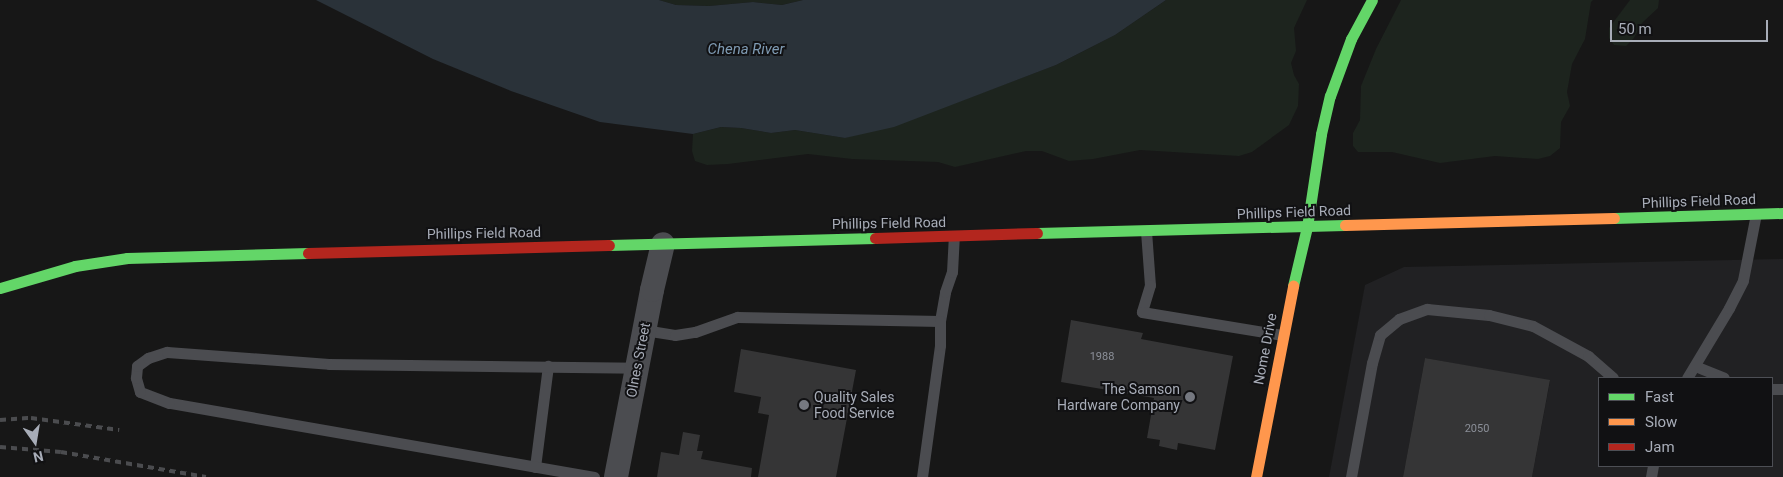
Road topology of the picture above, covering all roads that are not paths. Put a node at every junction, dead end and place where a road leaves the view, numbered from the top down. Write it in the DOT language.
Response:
graph roads {
  1 [pos="1372,0"];
  2 [pos="1783,213"];
  3 [pos="1756,214"];
  4 [pos="1307,227"];
  5 [pos="1146,231"];
  6 [pos="954,236"];
  7 [pos="664,244"];
  8 [pos="0,288"];
  9 [pos="940,321"];
  10 [pos="644,330"];
  11 [pos="1283,335"];
  12 [pos="548,366"];
  13 [pos="1695,366"];
  14 [pos="637,368"];
  15 [pos="1612,377"];
  16 [pos="1688,377"];
  17 [pos="1722,377"];
  18 [pos="535,467"];
  19 [pos="594,477"];
  20 [pos="616,477"];
  21 [pos="922,477"];
  22 [pos="1256,477"];
  23 [pos="1351,477"];
  1 -- 4 [label="street, Nome Drive"];
  2 -- 3 [label="street, Phillips Field Road"];
  3 -- 4 [label="street, Phillips Field Road"];
  3 -- 13 [label="lane"];
  4 -- 5 [label="street, Phillips Field Road"];
  4 -- 11 [label="street, Nome Drive"];
  5 -- 6 [label="street, Phillips Field Road"];
  5 -- 11 [label="lane"];
  6 -- 7 [label="street, Phillips Field Road"];
  6 -- 9 [label="lane"];
  7 -- 8 [label="street, Phillips Field Road"];
  7 -- 10 [label="street, Olnes Street"];
  9 -- 10 [label="lane"];
  9 -- 21 [label="lane"];
  10 -- 14 [label="street, Olnes Street"];
  11 -- 22 [label="street, Nome Drive"];
  12 -- 14 [label="lane"];
  12 -- 18 [label="lane"];
  12 -- 18 [label="lane"];
  13 -- 16 [label="lane"];
  13 -- 17 [label="lane"];
  14 -- 20 [label="street, Olnes Street"];
  15 -- 23 [label="lane"];
  18 -- 19 [label="lane"];
}
